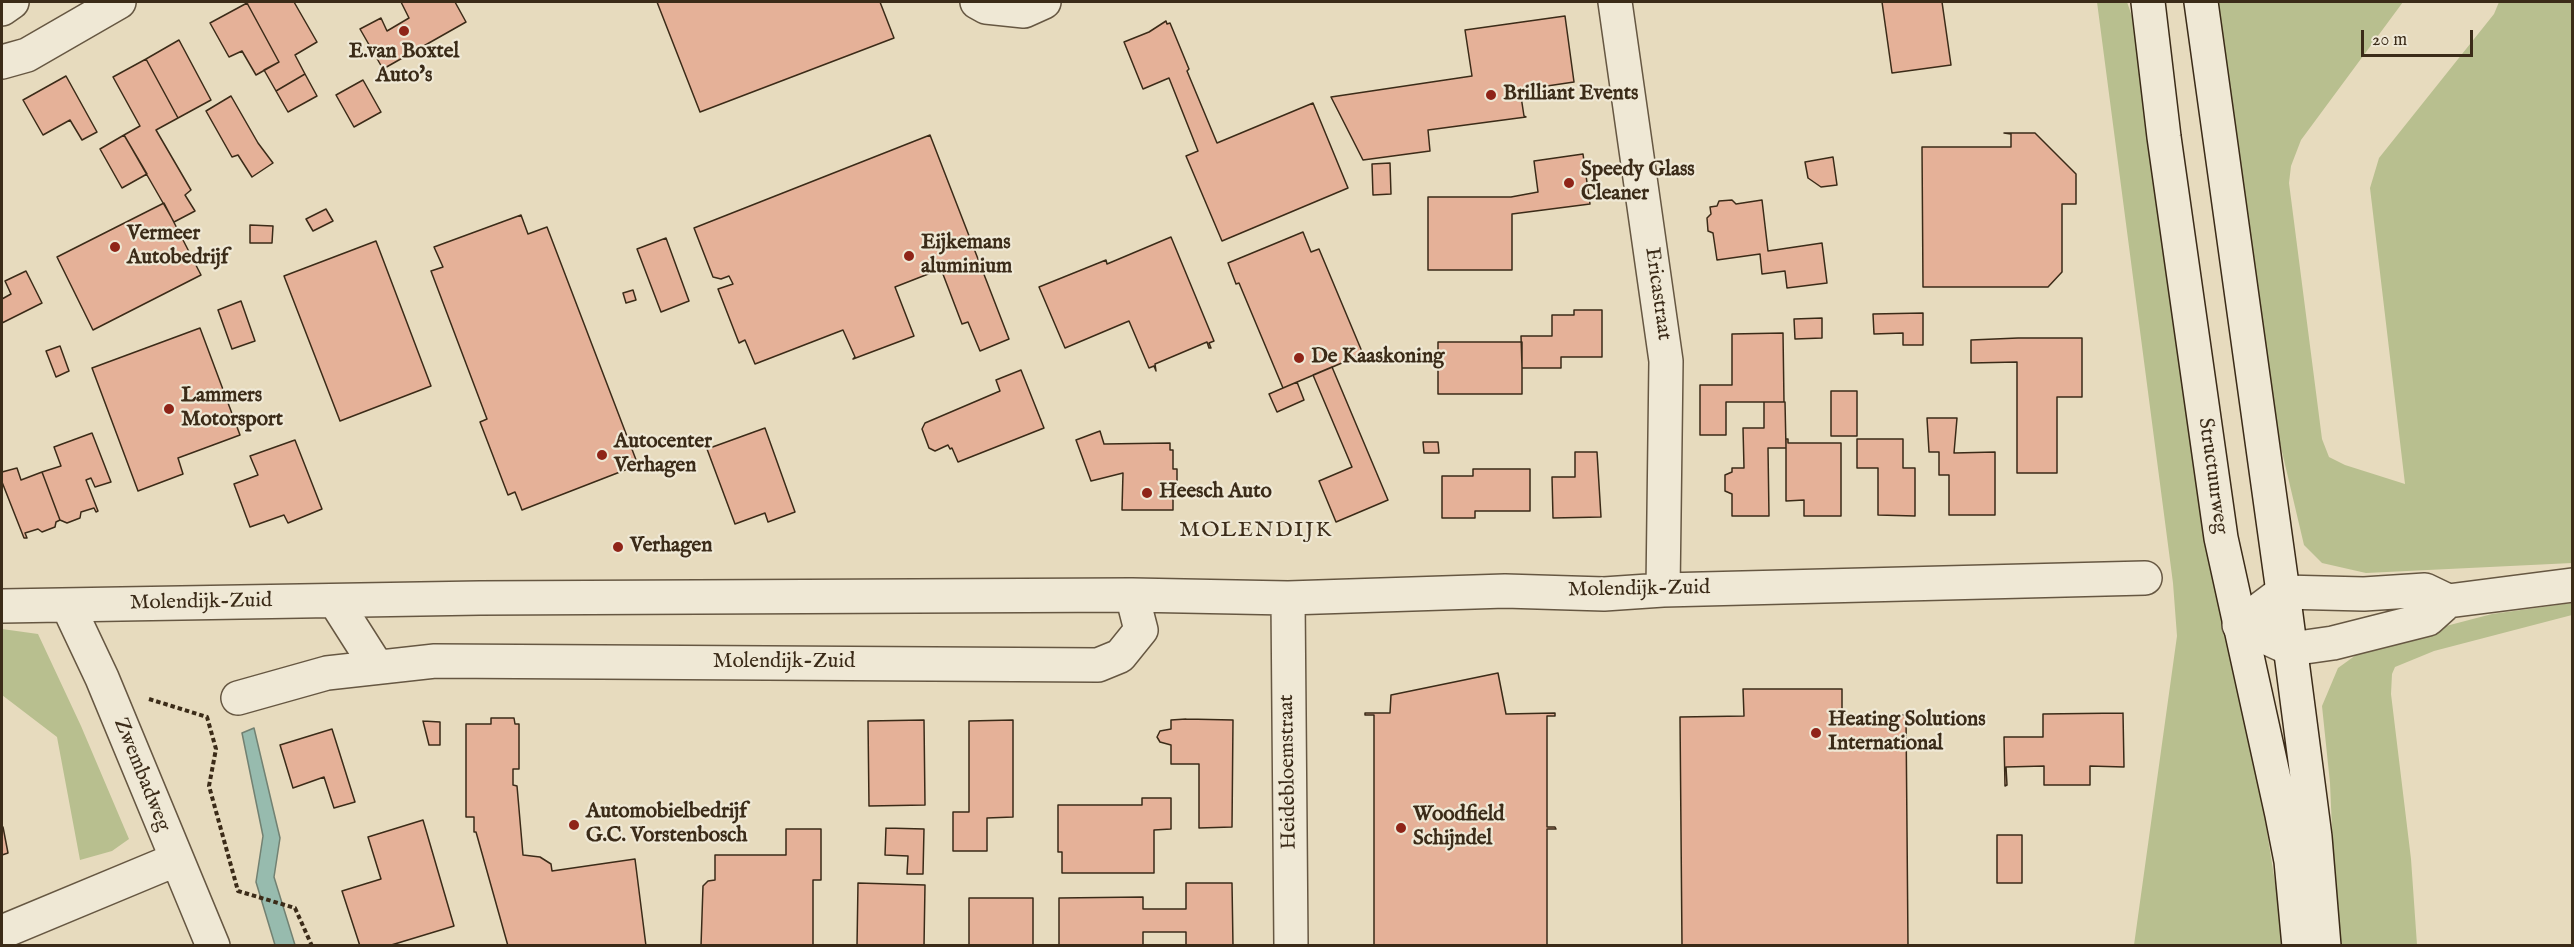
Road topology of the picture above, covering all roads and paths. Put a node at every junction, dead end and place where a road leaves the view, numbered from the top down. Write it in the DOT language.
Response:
graph roads {
  1 [pos="12,2"];
  2 [pos="119,2"];
  3 [pos="977,2"];
  4 [pos="1044,2"];
  5 [pos="1615,2"];
  6 [pos="2148,2"];
  7 [pos="2201,2"];
  8 [pos="2,9"];
  9 [pos="2,62"];
  10 [pos="2145,578"];
  11 [pos="2572,585"];
  12 [pos="1663,590"];
  13 [pos="2283,592"];
  14 [pos="1132,595"];
  15 [pos="1288,598"];
  16 [pos="335,601"];
  17 [pos="2448,601"];
  18 [pos="2,606"];
  19 [pos="68,606"];
  20 [pos="2239,625"];
  21 [pos="2290,649"];
  22 [pos="377,667"];
  23 [pos="102,678"];
  24 [pos="238,698"];
  25 [pos="175,860"];
  26 [pos="2,932"];
  27 [pos="213,945"];
  28 [pos="312,945"];
  29 [pos="1291,945"];
  30 [pos="2299,945"];
  31 [pos="2325,945"];
  1 -- 8 [label="street"];
  2 -- 9 [label="street"];
  3 -- 4 [label="street"];
  5 -- 12 [label="street, Ericastraat"];
  6 -- 20 [label="street, Structuurweg"];
  7 -- 13 [label="street"];
  10 -- 12 [label="street, Molendijk-Zuid"];
  11 -- 17 [label="street"];
  12 -- 15 [label="street, Molendijk-Zuid"];
  13 -- 17 [label="street"];
  13 -- 20 [label="street"];
  13 -- 21 [label="street"];
  14 -- 15 [label="street, Molendijk-Zuid"];
  14 -- 16 [label="street, Molendijk-Zuid"];
  14 -- 22 [label="street, Molendijk-Zuid"];
  15 -- 29 [label="street, Heidebloemstraat"];
  16 -- 19 [label="street, Molendijk-Zuid"];
  16 -- 22 [label="street"];
  17 -- 21 [label="street"];
  18 -- 19 [label="street, Molendijk-Zuid"];
  19 -- 23 [label="street, Zwembadweg"];
  20 -- 21 [label="street"];
  20 -- 30 [label="street, Structuurweg"];
  21 -- 31 [label="street"];
  22 -- 24 [label="street, Molendijk-Zuid"];
  23 -- 25 [label="street, Zwembadweg"];
  23 -- 28 [label="path"];
  25 -- 26 [label="street"];
  25 -- 27 [label="street, Zwembadweg"];
}
